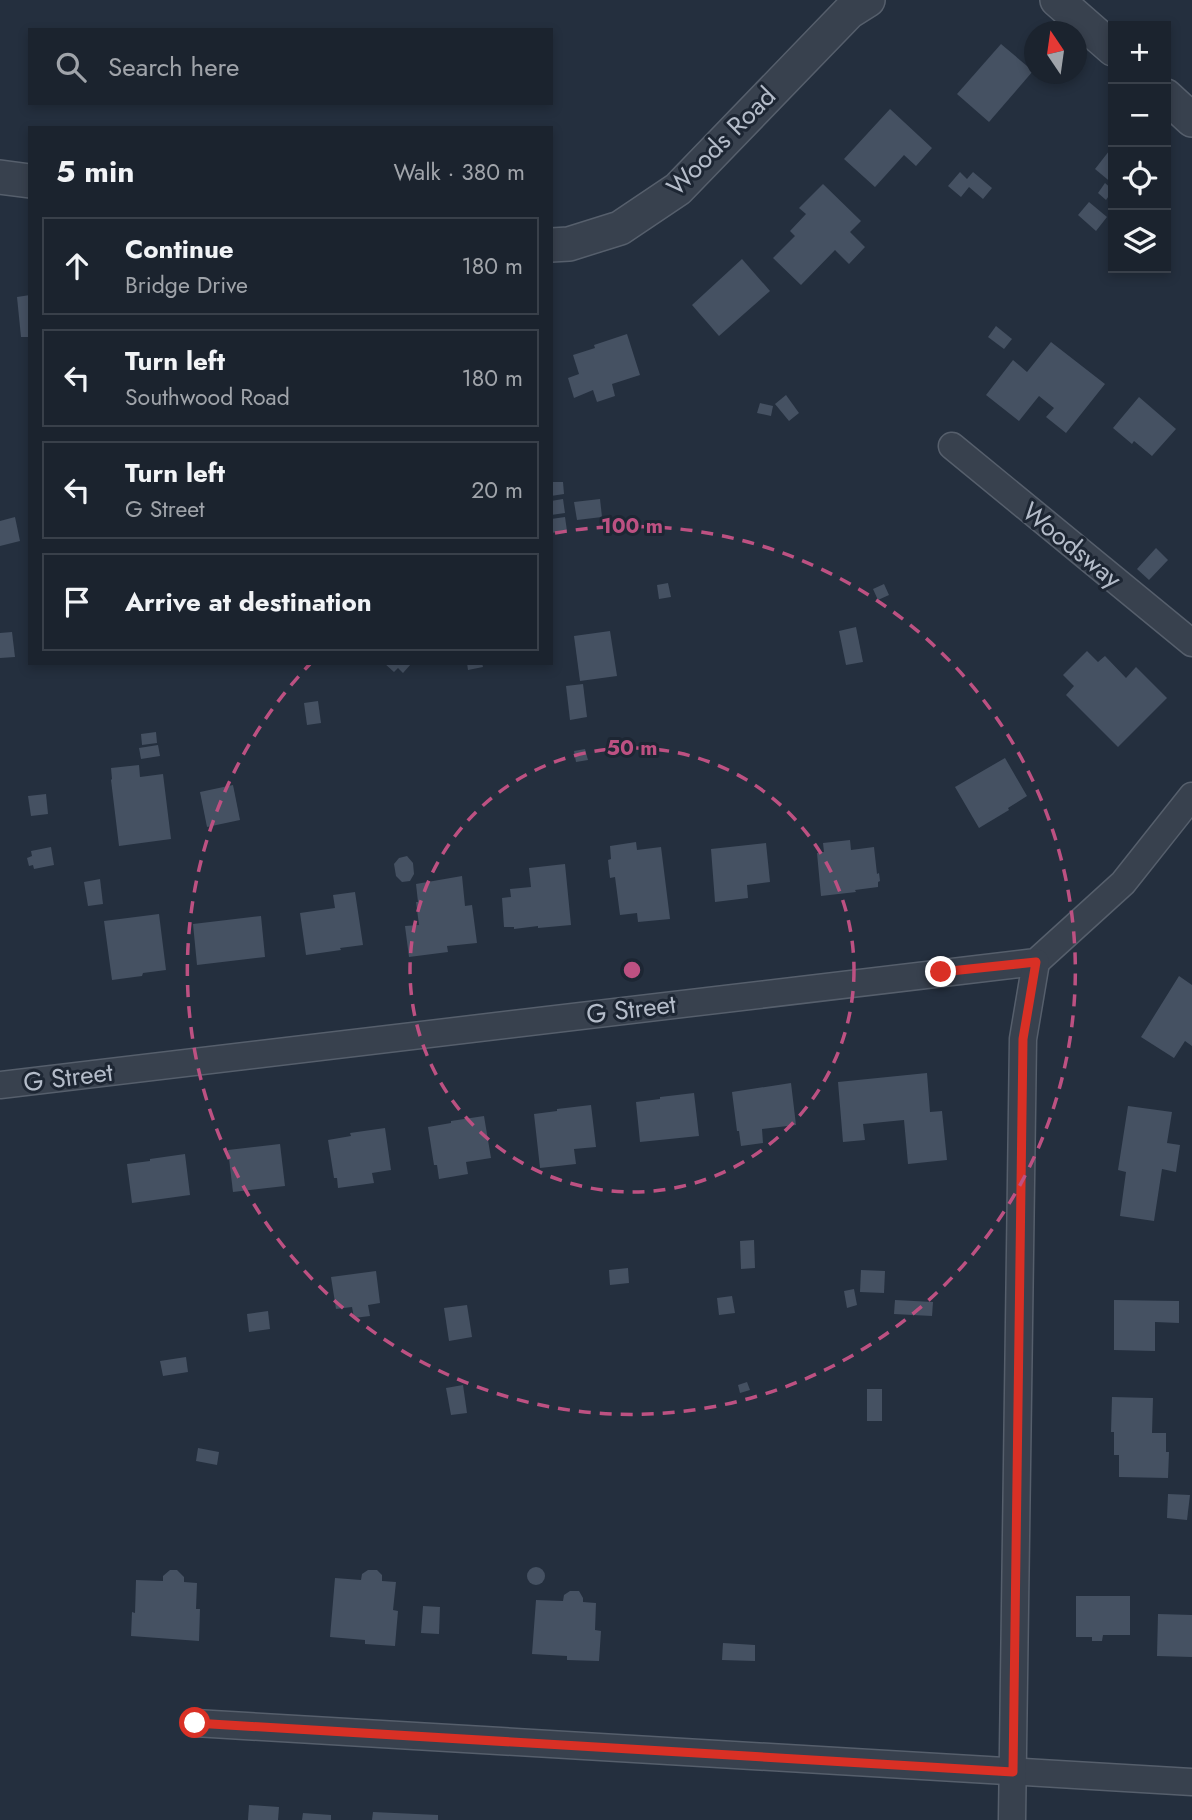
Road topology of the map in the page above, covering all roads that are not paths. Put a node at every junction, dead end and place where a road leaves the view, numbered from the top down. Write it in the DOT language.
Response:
graph roads {
  1 [pos="868,0"];
  2 [pos="1057,0"];
  3 [pos="1108,45"];
  4 [pos="1171,101"];
  5 [pos="1192,120"];
  6 [pos="0,177"];
  7 [pos="28,181"];
  8 [pos="553,246"];
  9 [pos="952,446"];
  10 [pos="1192,643"];
  11 [pos="1192,796"];
  12 [pos="1036,962"];
  13 [pos="0,1085"];
  14 [pos="195,1723"];
  15 [pos="1013,1772"];
  16 [pos="1192,1782"];
  17 [pos="1012,1820"];
  1 -- 8 [label="street, Woods Road"];
  2 -- 3 [label="street"];
  4 -- 5 [label="street"];
  6 -- 7 [label="street"];
  9 -- 10 [label="street, Woodsway"];
  11 -- 12 [label="street"];
  12 -- 13 [label="street, G Street"];
  12 -- 15 [label="street"];
  14 -- 15 [label="street"];
  15 -- 16 [label="street"];
  15 -- 17 [label="street"];
}
